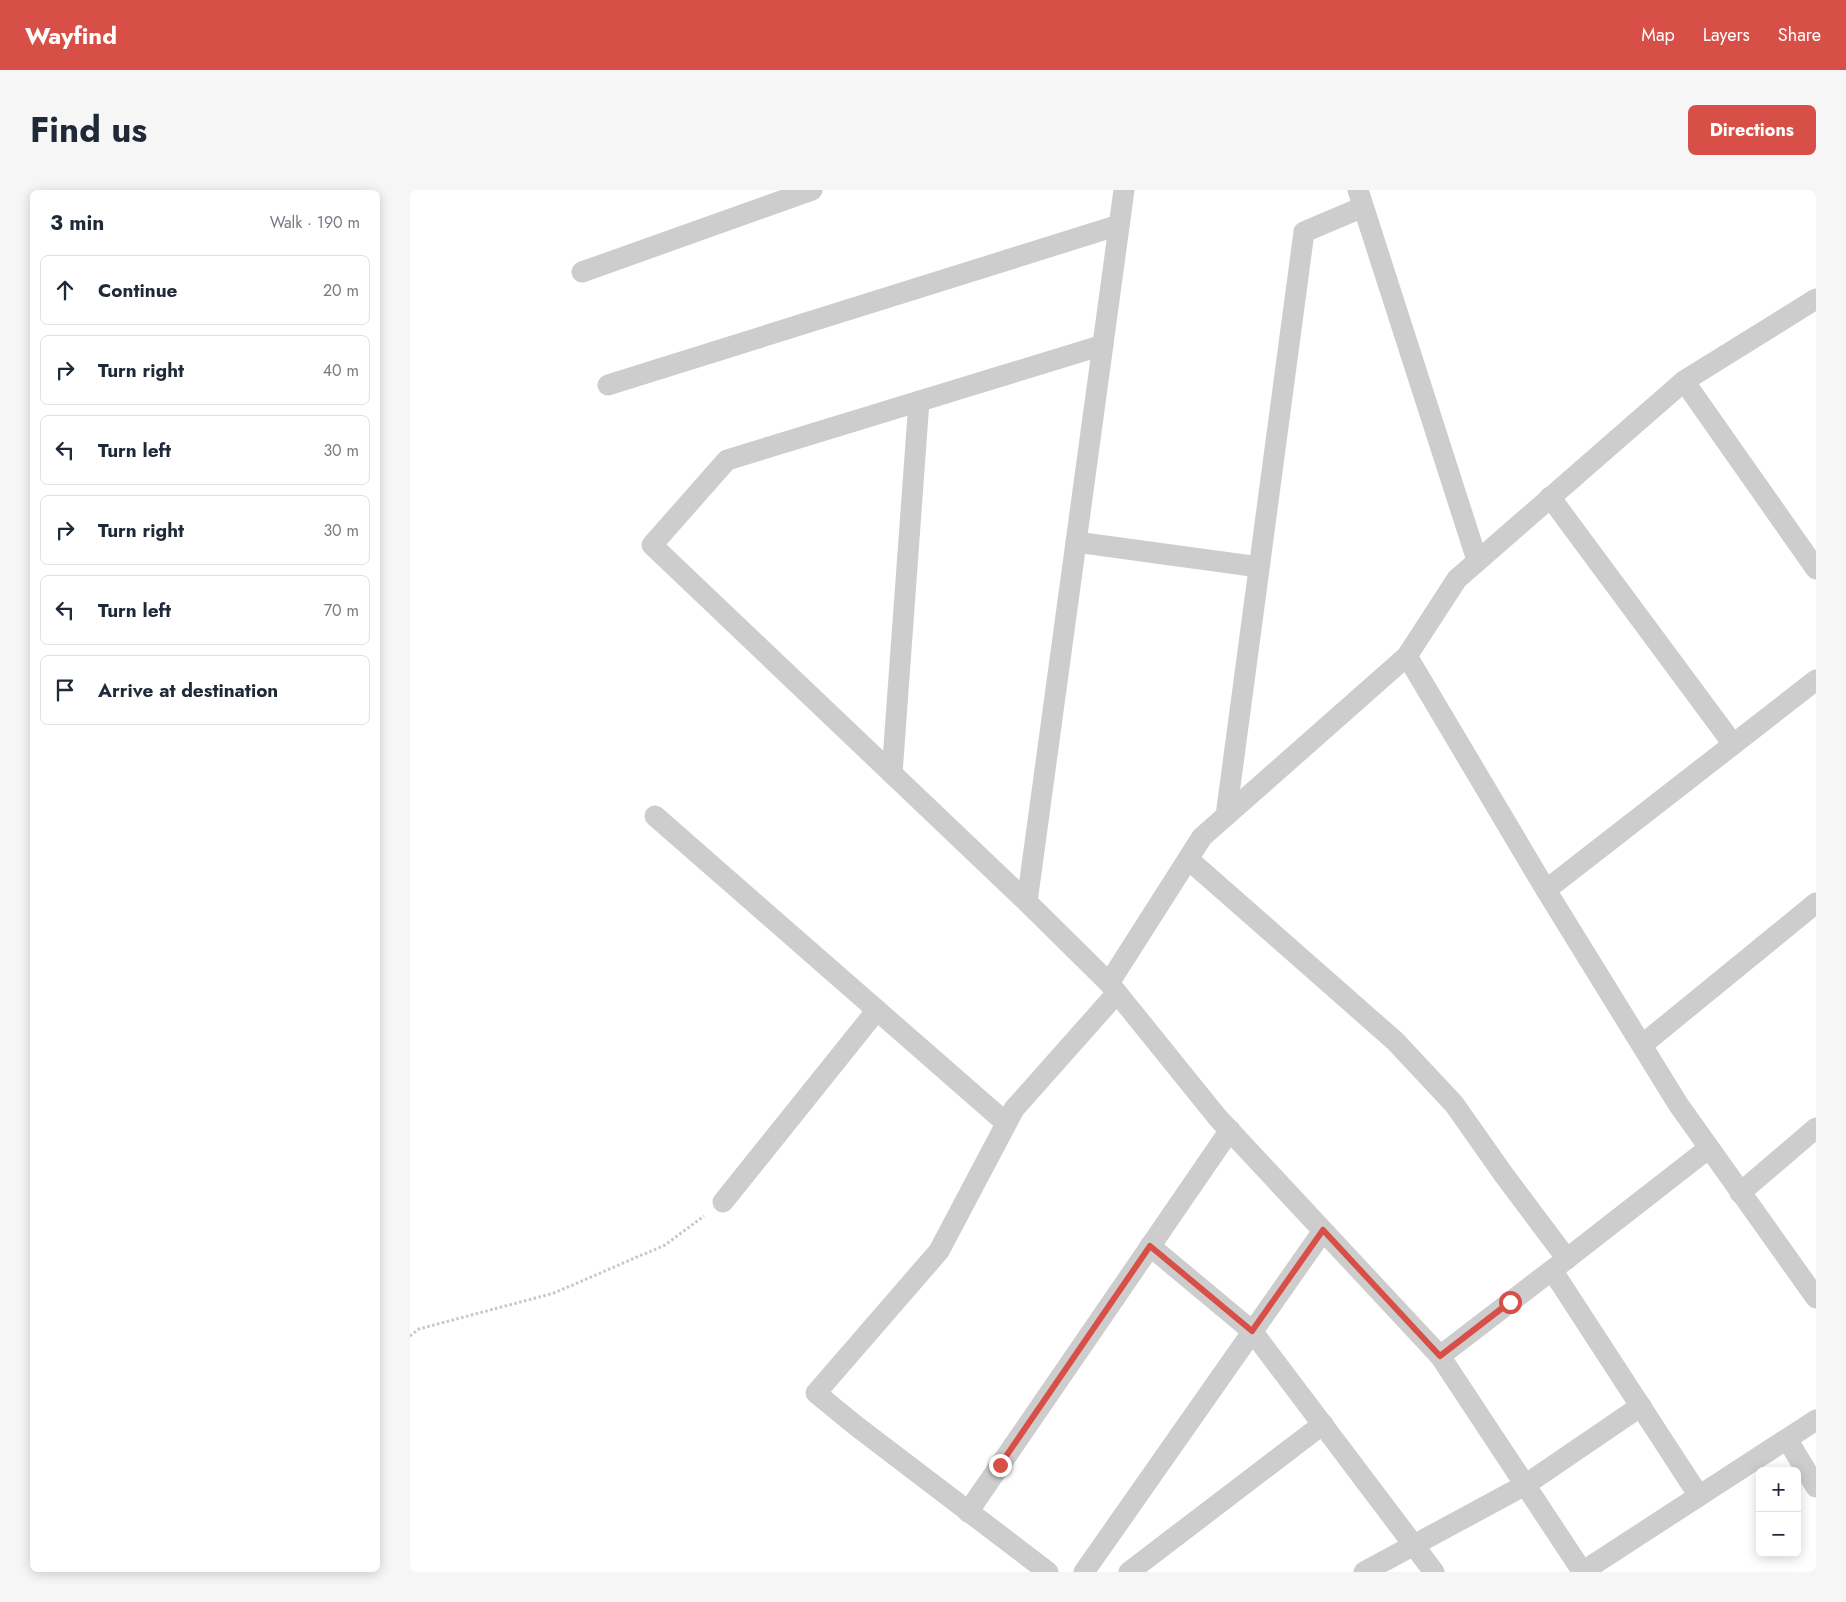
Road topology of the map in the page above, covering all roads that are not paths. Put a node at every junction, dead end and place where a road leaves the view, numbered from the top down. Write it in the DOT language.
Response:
graph roads {
  1 [pos="812,190"];
  2 [pos="1124,190"];
  3 [pos="1361,198"];
  4 [pos="1120,225"];
  5 [pos="582,272"];
  6 [pos="1816,298"];
  7 [pos="1103,345"];
  8 [pos="1684,381"];
  9 [pos="608,385"];
  10 [pos="918,402"];
  11 [pos="1550,497"];
  12 [pos="1076,542"];
  13 [pos="1477,560"];
  14 [pos="1259,568"];
  15 [pos="1816,569"];
  16 [pos="1407,656"];
  17 [pos="1816,680"];
  18 [pos="1733,744"];
  19 [pos="892,774"];
  20 [pos="655,816"];
  21 [pos="1226,816"];
  22 [pos="1188,859"];
  23 [pos="1546,890"];
  24 [pos="1027,902"];
  25 [pos="1816,903"];
  26 [pos="1113,988"];
  27 [pos="877,1010"];
  28 [pos="1642,1045"];
  29 [pos="1006,1123"];
  30 [pos="1816,1128"];
  31 [pos="1230,1130"];
  32 [pos="1709,1148"];
  33 [pos="1740,1193"];
  34 [pos="723,1202"];
  35 [pos="1323,1230"];
  36 [pos="1150,1246"];
  37 [pos="1559,1264"];
  38 [pos="1816,1298"];
  39 [pos="1252,1331"];
  40 [pos="1440,1356"];
  41 [pos="1641,1406"];
  42 [pos="1816,1420"];
  43 [pos="1323,1424"];
  44 [pos="1787,1439"];
  45 [pos="1525,1485"];
  46 [pos="1816,1487"];
  47 [pos="1699,1496"];
  48 [pos="968,1512"];
  49 [pos="1414,1545"];
  50 [pos="1048,1572"];
  51 [pos="1084,1572"];
  52 [pos="1129,1572"];
  53 [pos="1364,1572"];
  54 [pos="1434,1572"];
  55 [pos="1582,1572"];
  1 -- 5 [label="street"];
  2 -- 4 [label="street"];
  3 -- 13 [label="street"];
  3 -- 14 [label="street"];
  4 -- 7 [label="street"];
  4 -- 9 [label="street"];
  6 -- 8 [label="street"];
  7 -- 10 [label="street"];
  7 -- 12 [label="street"];
  8 -- 11 [label="street"];
  8 -- 15 [label="street"];
  10 -- 19 [label="street"];
  10 -- 19 [label="street"];
  11 -- 13 [label="street"];
  11 -- 18 [label="street"];
  12 -- 14 [label="street"];
  12 -- 24 [label="street"];
  13 -- 16 [label="street"];
  14 -- 21 [label="street"];
  16 -- 21 [label="street"];
  16 -- 23 [label="street"];
  17 -- 18 [label="street"];
  18 -- 23 [label="street"];
  19 -- 24 [label="street"];
  20 -- 27 [label="street"];
  21 -- 22 [label="street"];
  22 -- 26 [label="street"];
  22 -- 37 [label="street"];
  23 -- 28 [label="street"];
  24 -- 26 [label="street"];
  25 -- 28 [label="street"];
  26 -- 29 [label="street"];
  26 -- 31 [label="street"];
  27 -- 29 [label="street"];
  27 -- 34 [label="street"];
  28 -- 32 [label="street"];
  29 -- 48 [label="street"];
  30 -- 33 [label="street"];
  31 -- 35 [label="street"];
  31 -- 36 [label="street"];
  32 -- 33 [label="street"];
  32 -- 37 [label="street"];
  33 -- 38 [label="street"];
  35 -- 39 [label="street"];
  35 -- 40 [label="street"];
  36 -- 39 [label="street"];
  36 -- 48 [label="street"];
  37 -- 40 [label="street"];
  37 -- 41 [label="street"];
  39 -- 43 [label="street"];
  39 -- 51 [label="street"];
  40 -- 45 [label="street"];
  41 -- 45 [label="street"];
  41 -- 47 [label="street"];
  42 -- 44 [label="street"];
  43 -- 49 [label="street"];
  43 -- 52 [label="street"];
  44 -- 46 [label="street"];
  44 -- 47 [label="street"];
  45 -- 49 [label="street"];
  45 -- 55 [label="street"];
  47 -- 55 [label="street"];
  48 -- 50 [label="street"];
  49 -- 53 [label="street"];
  49 -- 54 [label="street"];
}
